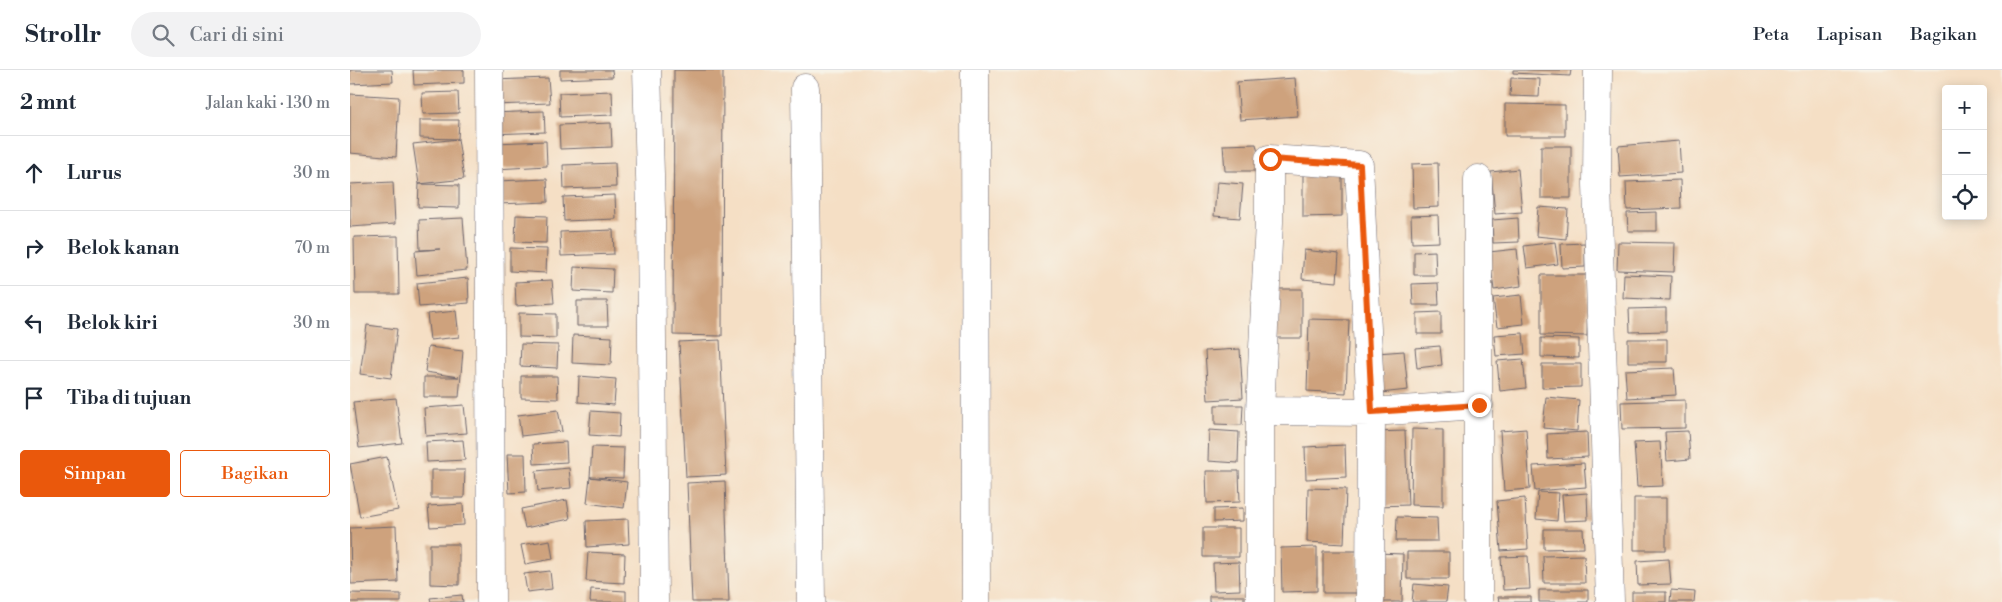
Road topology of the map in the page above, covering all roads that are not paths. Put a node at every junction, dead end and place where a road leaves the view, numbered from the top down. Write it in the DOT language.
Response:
graph roads {
  1 [pos="488,70"];
  2 [pos="647,70"];
  3 [pos="975,70"];
  4 [pos="1598,70"];
  5 [pos="805,88"];
  6 [pos="1478,179"];
  7 [pos="1479,405"];
  8 [pos="1260,411"];
  9 [pos="1372,412"];
  10 [pos="491,602"];
  11 [pos="654,602"];
  12 [pos="811,602"];
  13 [pos="976,602"];
  14 [pos="1260,602"];
  15 [pos="1370,602"];
  16 [pos="1478,602"];
  17 [pos="1610,602"];
  1 -- 10 [label="street"];
  2 -- 11 [label="street"];
  3 -- 13 [label="street"];
  4 -- 17 [label="street"];
  5 -- 12 [label="street"];
  6 -- 7 [label="street"];
  7 -- 9 [label="street"];
  7 -- 16 [label="street"];
  8 -- 9 [label="street"];
  8 -- 9 [label="street"];
  8 -- 14 [label="street"];
  9 -- 15 [label="street"];
}
